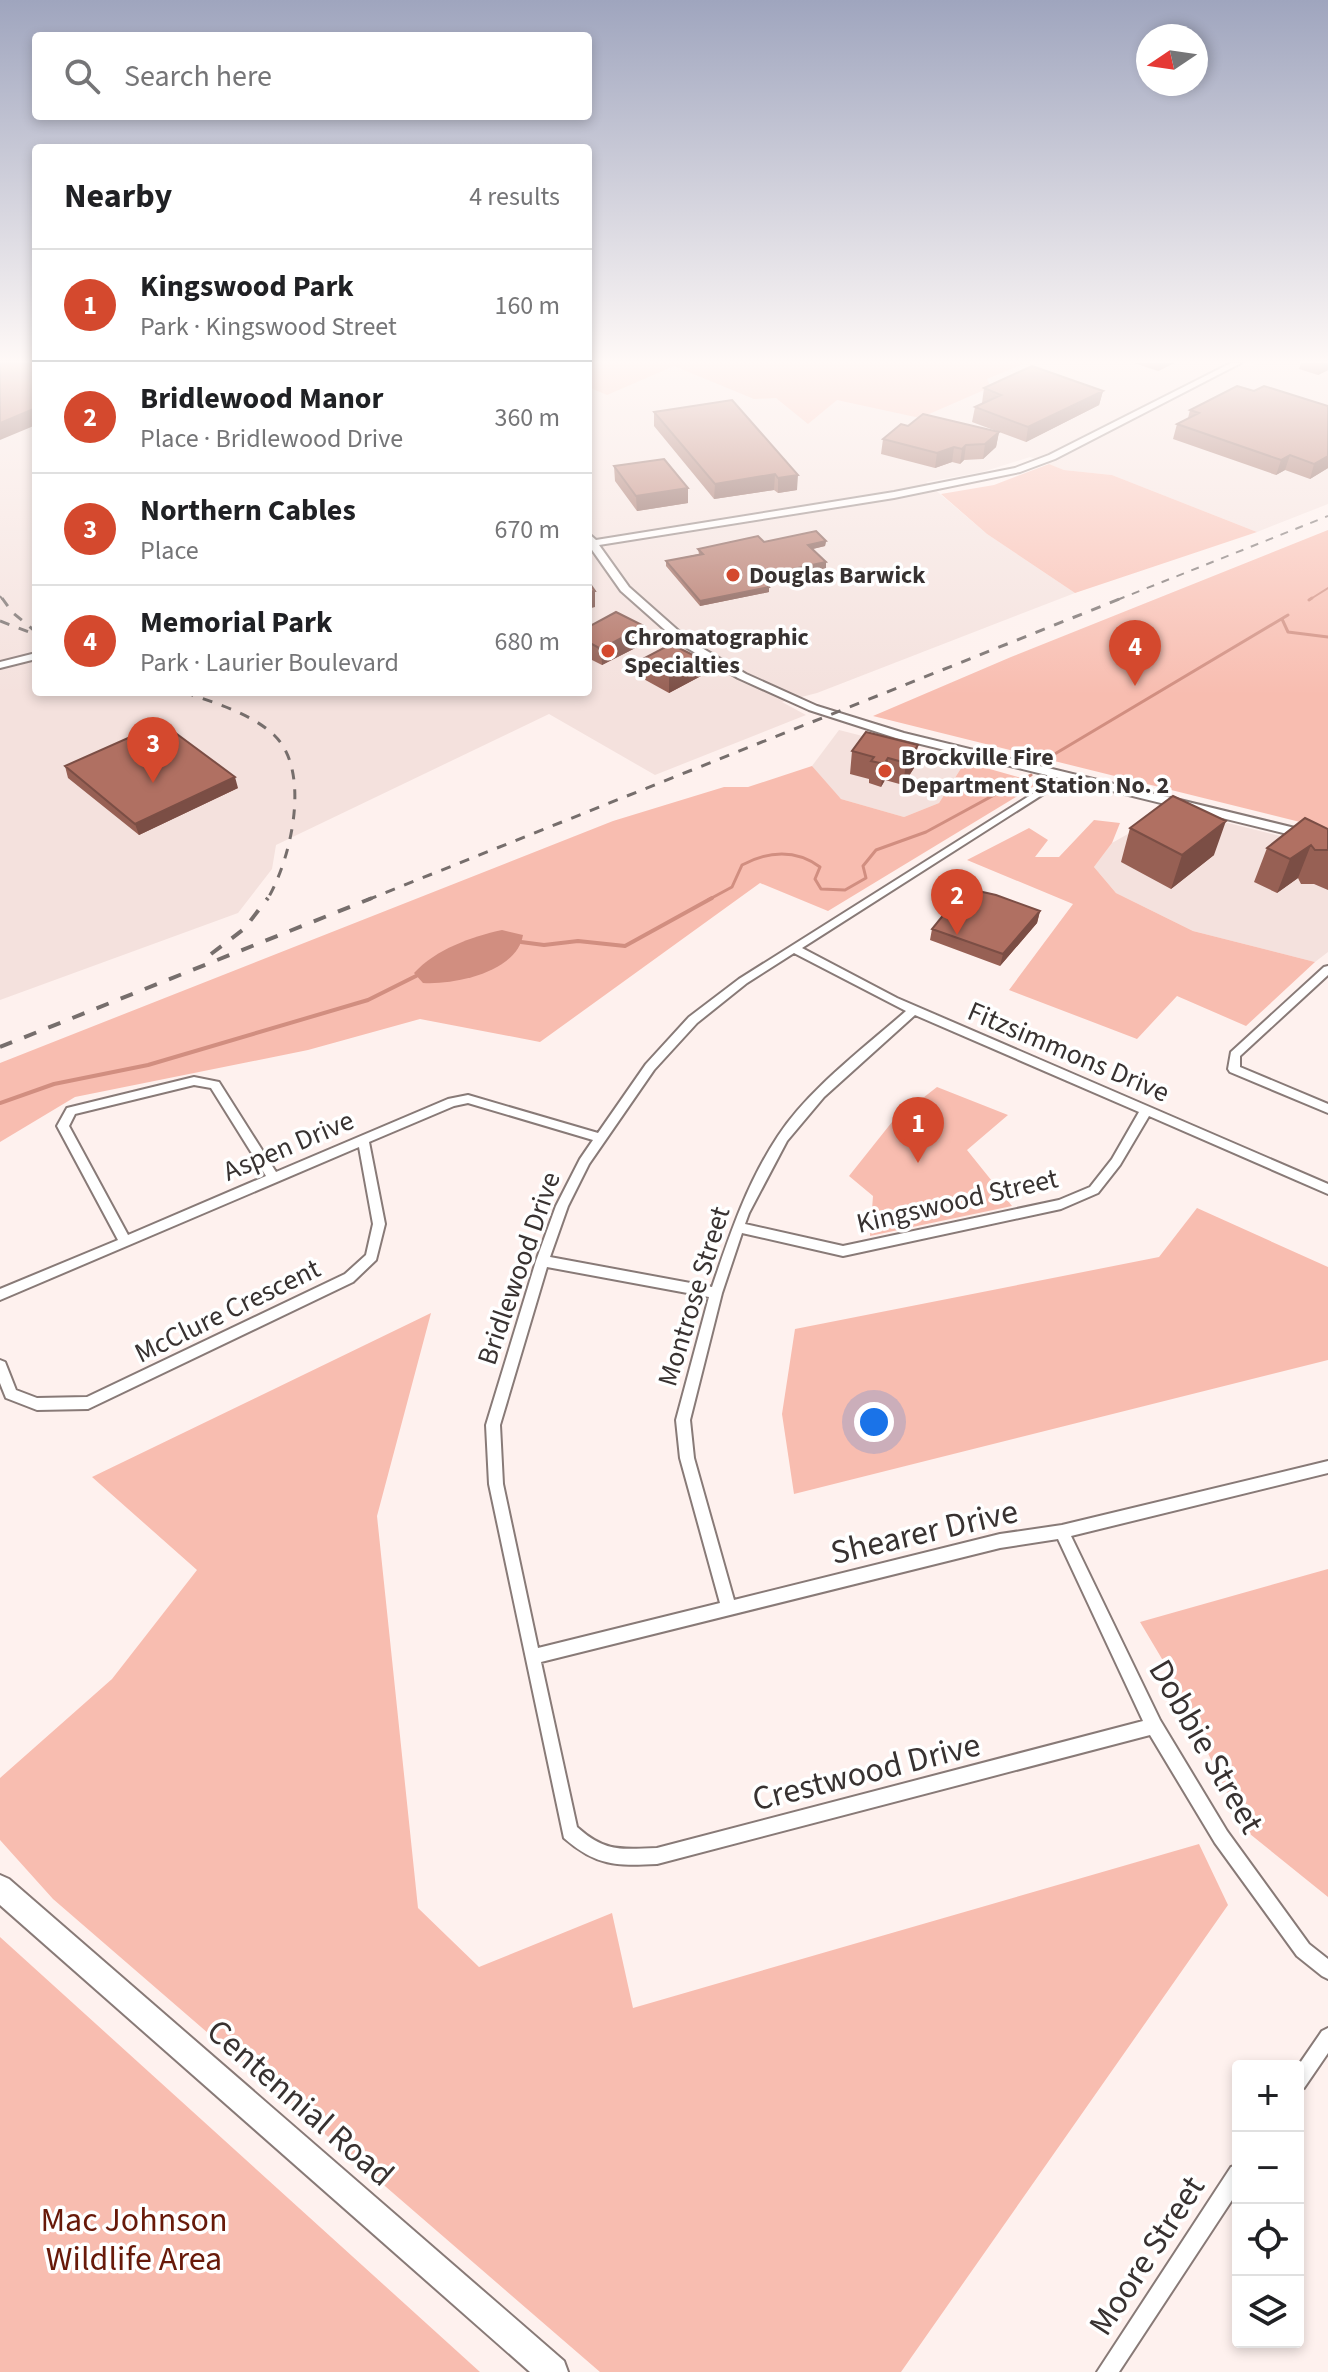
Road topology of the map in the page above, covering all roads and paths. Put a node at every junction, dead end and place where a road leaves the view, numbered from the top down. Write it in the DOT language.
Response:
graph roads {
  1 [pos="1003,474"];
  2 [pos="592,541"];
  3 [pos="592,544"];
  4 [pos="32,657"];
  5 [pos="0,665"];
  6 [pos="1064,777"];
  7 [pos="1328,840"];
  8 [pos="795,949"];
  9 [pos="1328,969"];
  10 [pos="913,1010"];
  11 [pos="1328,1109"];
  12 [pos="1146,1111"];
  13 [pos="601,1138"];
  14 [pos="363,1139"];
  15 [pos="272,1176"];
  16 [pos="1328,1189"];
  17 [pos="737,1227"];
  18 [pos="124,1240"];
  19 [pos="542,1261"];
  20 [pos="716,1293"];
  21 [pos="0,1295"];
  22 [pos="0,1366"];
  23 [pos="1328,1467"];
  24 [pos="1062,1532"];
  25 [pos="729,1607"];
  26 [pos="534,1656"];
  27 [pos="1154,1726"];
  28 [pos="591,1852"];
  29 [pos="0,1888"];
  30 [pos="1328,1970"];
  31 [pos="1328,2037"];
  32 [pos="1304,2073"];
  33 [pos="1232,2183"];
  34 [pos="553,2372"];
  35 [pos="1107,2372"];
  1 -- 2 [label="street"];
  3 -- 6 [label="street"];
  4 -- 5 [label="street"];
  6 -- 7 [label="street"];
  6 -- 8 [label="street, Bridlewood Drive"];
  8 -- 10 [label="street, Fitzsimmons Drive"];
  8 -- 13 [label="street, Bridlewood Drive"];
  9 -- 11 [label="street"];
  10 -- 12 [label="street, Fitzsimmons Drive"];
  10 -- 17 [label="street, Montrose Street"];
  12 -- 16 [label="street, Fitzsimmons Drive"];
  12 -- 17 [label="street, Kingswood Street"];
  13 -- 14 [label="street, Aspen Drive"];
  13 -- 19 [label="street, Bridlewood Drive"];
  14 -- 15 [label="street, Aspen Drive"];
  14 -- 22 [label="street, McClure Crescent"];
  15 -- 18 [label="street, Aspen Drive"];
  15 -- 18 [label="street"];
  17 -- 20 [label="street, Montrose Street"];
  18 -- 21 [label="street, Aspen Drive"];
  19 -- 20 [label="street"];
  19 -- 26 [label="street, Bridlewood Drive"];
  20 -- 25 [label="street, Montrose Street"];
  23 -- 24 [label="street, Shearer Drive"];
  24 -- 25 [label="street, Shearer Drive"];
  24 -- 27 [label="street, Dobbie Street"];
  25 -- 26 [label="street, Shearer Drive"];
  26 -- 28 [label="street, Bridlewood Drive"];
  27 -- 28 [label="street, Crestwood Drive"];
  27 -- 30 [label="street, Dobbie Street"];
  29 -- 34 [label="main road, Centennial Road"];
  31 -- 32 [label="street"];
  33 -- 35 [label="street, Moore Street"];
}
